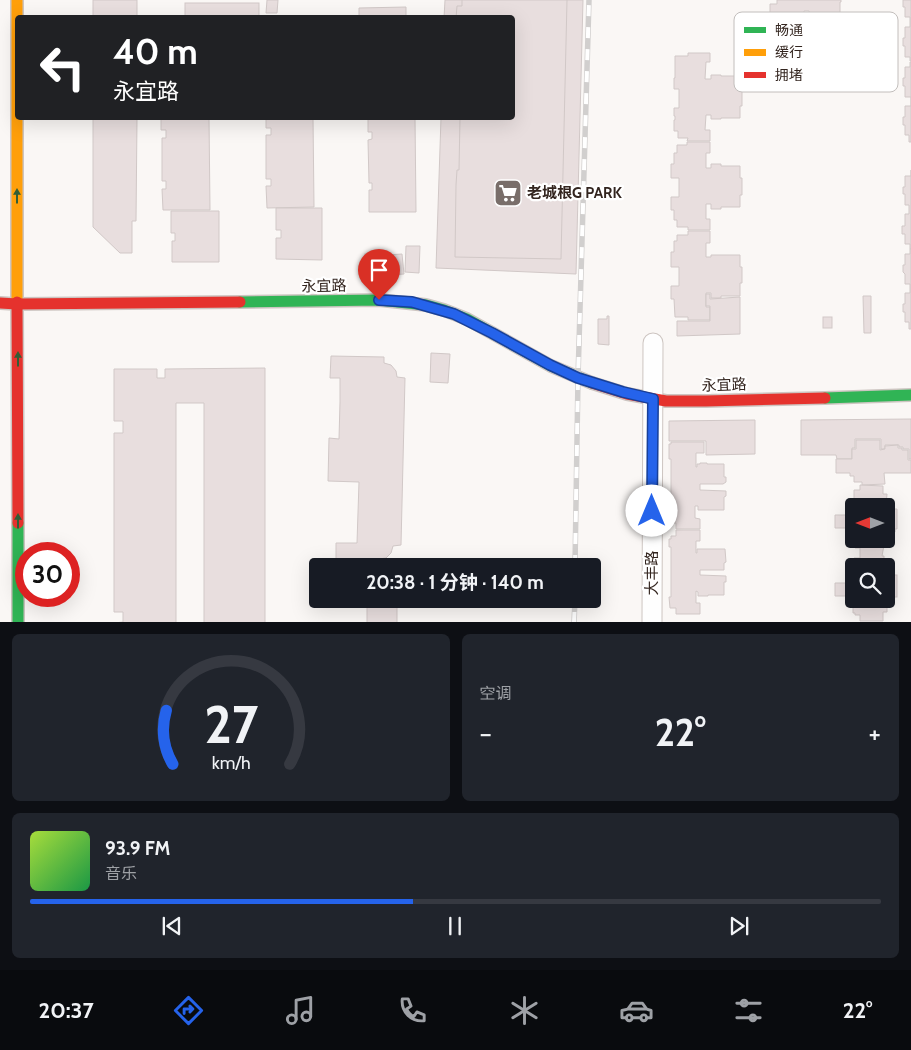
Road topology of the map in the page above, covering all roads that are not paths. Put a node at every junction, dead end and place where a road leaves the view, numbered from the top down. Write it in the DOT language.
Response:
graph roads {
  1 [pos="17,0"];
  2 [pos="17,15"];
  3 [pos="17,120"];
  4 [pos="0,303"];
  5 [pos="18,304"];
  6 [pos="653,343"];
  7 [pos="911,394"];
  8 [pos="653,399"];
  9 [pos="18,622"];
  10 [pos="652,622"];
  2 -- 1 [label="street, one-way"];
  5 -- 3 [label="street, one-way"];
  4 -- 5 [label="street, 永宜路"];
  5 -- 8 [label="street, 永宜路"];
  9 -- 5 [label="street, one-way"];
  6 -- 8 [label="street, 大丰路"];
  7 -- 8 [label="street, 永宜路"];
  8 -- 10 [label="street, 大丰路"];
}
